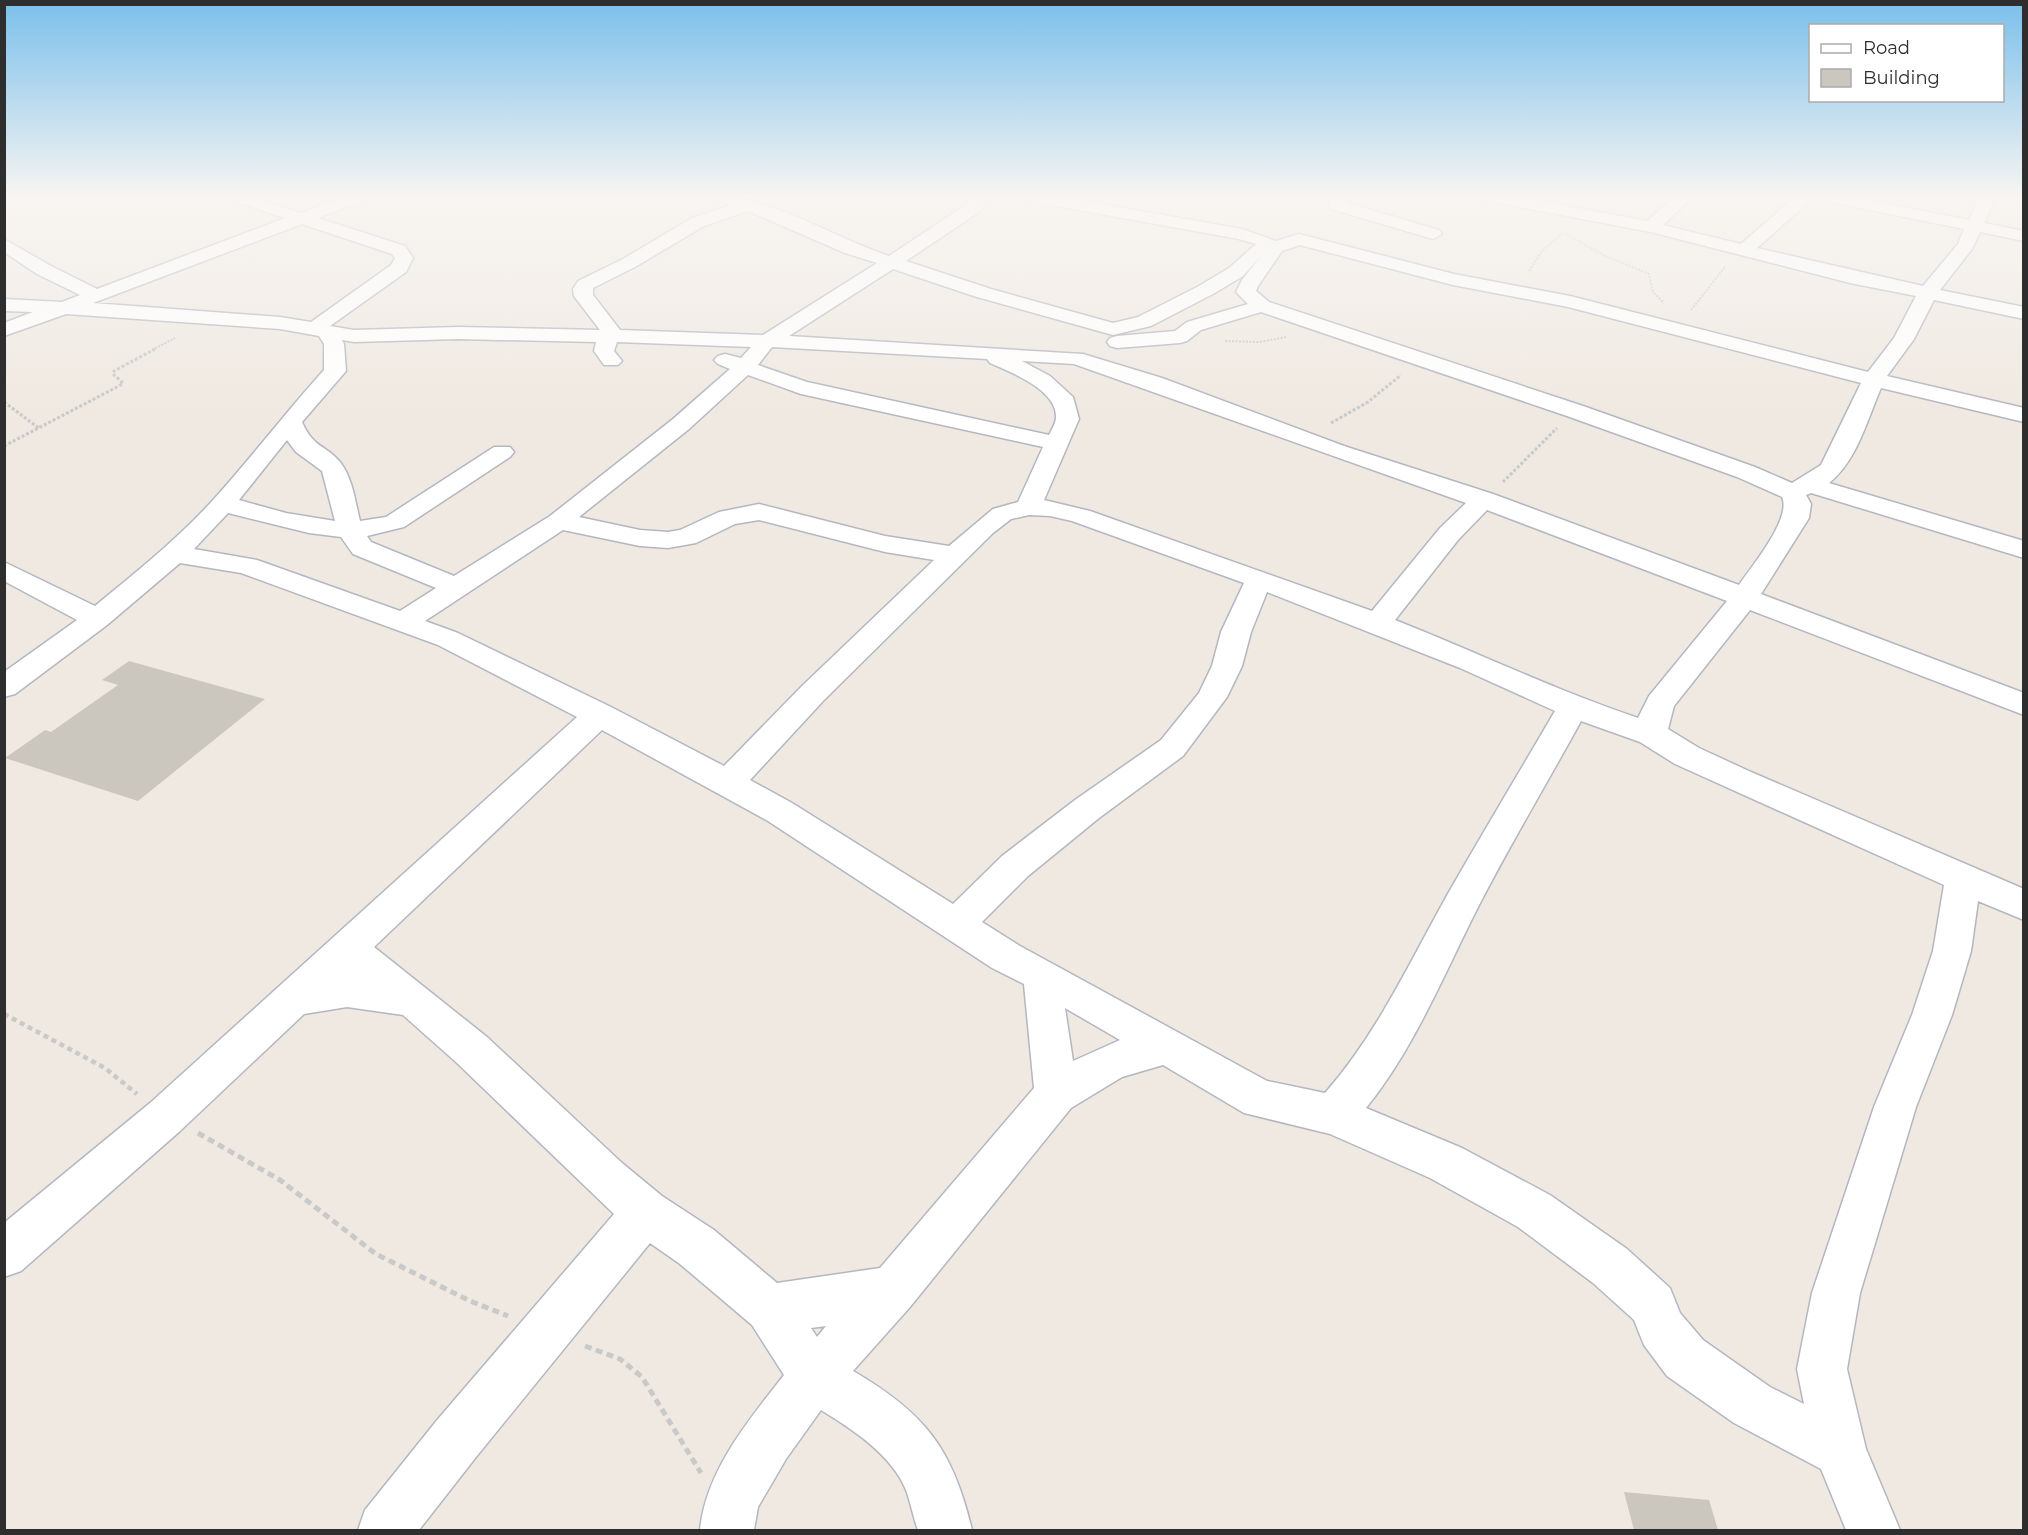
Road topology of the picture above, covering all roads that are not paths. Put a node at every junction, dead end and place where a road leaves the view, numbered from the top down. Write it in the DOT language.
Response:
graph roads {
  1 [pos="28,267"];
  2 [pos="175,267"];
  3 [pos="400,267"];
  4 [pos="622,267"];
  5 [pos="885,267"];
  6 [pos="906,267"];
  7 [pos="1242,267"];
  8 [pos="1261,267"];
  9 [pos="1412,267"];
  10 [pos="1820,267"];
  11 [pos="1949,267"];
  12 [pos="1928,292"];
  13 [pos="984,293"];
  14 [pos="97,296"];
  15 [pos="4,305"];
  16 [pos="1262,306"];
  17 [pos="66,307"];
  18 [pos="2024,314"];
  19 [pos="1017,321"];
  20 [pos="4,330"];
  21 [pos="322,331"];
  22 [pos="424,335"];
  23 [pos="1033,335"];
  24 [pos="607,336"];
  25 [pos="664,338"];
  26 [pos="767,342"];
  27 [pos="376,354"];
  28 [pos="987,355"];
  29 [pos="1058,356"];
  30 [pos="611,361"];
  31 [pos="744,368"];
  32 [pos="1874,379"];
  33 [pos="2024,415"];
  34 [pos="290,421"];
  35 [pos="1055,443"];
  36 [pos="502,452"];
  37 [pos="1801,489"];
  38 [pos="1484,499"];
  39 [pos="223,504"];
  40 [pos="1028,507"];
  41 [pos="559,521"];
  42 [pos="348,528"];
  43 [pos="2024,550"];
  44 [pos="174,554"];
  45 [pos="954,555"];
  46 [pos="4,570"];
  47 [pos="1259,579"];
  48 [pos="456,587"];
  49 [pos="1744,598"];
  50 [pos="97,620"];
  51 [pos="403,622"];
  52 [pos="1377,624"];
  53 [pos="4,687"];
  54 [pos="2024,705"];
  55 [pos="1573,707"];
  56 [pos="600,714"];
  57 [pos="1651,734"];
  58 [pos="728,783"];
  59 [pos="1963,878"];
  60 [pos="2024,905"];
  61 [pos="957,924"];
  62 [pos="348,949"];
  63 [pos="1044,976"];
  64 [pos="295,998"];
  65 [pos="414,1000"];
  66 [pos="1164,1047"];
  67 [pos="1056,1094"];
  68 [pos="1334,1115"];
  69 [pos="646,1212"];
  70 [pos="4,1254"];
  71 [pos="893,1290"];
  72 [pos="769,1308"];
  73 [pos="814,1377"];
  74 [pos="1840,1450"];
  75 [pos="729,1515"];
  76 [pos="385,1530"];
  77 [pos="945,1530"];
  78 [pos="1873,1530"];
  1 -- 14 [label="street"];
  2 -- 14 [label="street"];
  3 -- 21 [label="street"];
  4 -- 24 [label="street"];
  5 -- 26 [label="street"];
  6 -- 13 [label="street"];
  7 -- 13 [label="street"];
  8 -- 16 [label="street"];
  9 -- 32 [label="street"];
  10 -- 12 [label="street"];
  11 -- 12 [label="street"];
  12 -- 18 [label="street"];
  12 -- 32 [label="street"];
  13 -- 19 [label="street"];
  14 -- 17 [label="street"];
  15 -- 17 [label="street"];
  16 -- 29 [label="street"];
  16 -- 37 [label="street"];
  17 -- 20 [label="street"];
  17 -- 21 [label="street"];
  21 -- 22 [label="street"];
  21 -- 34 [label="street"];
  22 -- 24 [label="street"];
  22 -- 27 [label="street"];
  23 -- 29 [label="street"];
  24 -- 25 [label="street"];
  24 -- 30 [label="street"];
  25 -- 26 [label="street"];
  25 -- 31 [label="street"];
  26 -- 28 [label="street"];
  26 -- 31 [label="street"];
  28 -- 29 [label="street"];
  28 -- 35 [label="street"];
  29 -- 38 [label="street"];
  31 -- 35 [label="street"];
  31 -- 41 [label="street"];
  32 -- 33 [label="street"];
  32 -- 37 [label="street"];
  34 -- 39 [label="street"];
  34 -- 42 [label="street"];
  35 -- 40 [label="street"];
  36 -- 42 [label="street"];
  37 -- 43 [label="street"];
  37 -- 49 [label="street"];
  38 -- 49 [label="street"];
  38 -- 52 [label="street"];
  39 -- 42 [label="street"];
  39 -- 44 [label="street"];
  40 -- 45 [label="street"];
  40 -- 47 [label="street"];
  41 -- 45 [label="street"];
  41 -- 48 [label="street"];
  42 -- 48 [label="street"];
  44 -- 50 [label="street"];
  44 -- 51 [label="street"];
  45 -- 58 [label="street"];
  46 -- 50 [label="street"];
  47 -- 52 [label="street"];
  47 -- 61 [label="street"];
  48 -- 51 [label="street"];
  49 -- 54 [label="street"];
  49 -- 57 [label="street"];
  50 -- 53 [label="street"];
  51 -- 56 [label="street"];
  52 -- 55 [label="street"];
  55 -- 57 [label="street"];
  55 -- 68 [label="street"];
  56 -- 58 [label="street"];
  56 -- 62 [label="street"];
  57 -- 59 [label="street"];
  58 -- 61 [label="street"];
  59 -- 60 [label="street"];
  59 -- 74 [label="street"];
  61 -- 63 [label="street"];
  62 -- 64 [label="street"];
  62 -- 65 [label="street"];
  63 -- 66 [label="street"];
  63 -- 67 [label="street"];
  64 -- 65 [label="street"];
  64 -- 70 [label="street"];
  65 -- 69 [label="street"];
  66 -- 67 [label="street"];
  66 -- 68 [label="street"];
  67 -- 71 [label="street"];
  68 -- 74 [label="street"];
  69 -- 72 [label="street"];
  69 -- 76 [label="street"];
  71 -- 72 [label="street"];
  71 -- 73 [label="street"];
  72 -- 73 [label="street"];
  73 -- 75 [label="street"];
  73 -- 77 [label="street"];
  74 -- 78 [label="street"];
}
